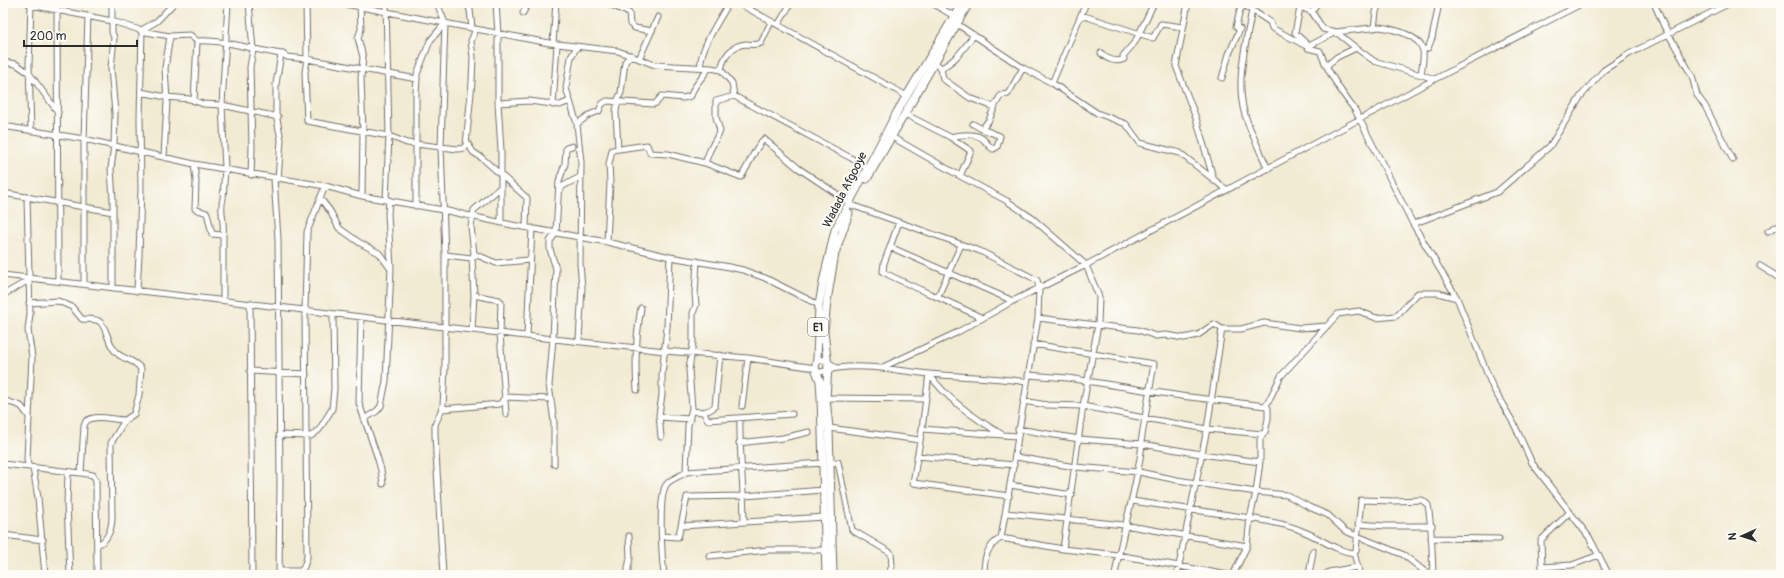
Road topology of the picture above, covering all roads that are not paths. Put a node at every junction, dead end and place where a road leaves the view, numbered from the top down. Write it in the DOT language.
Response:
graph roads {
  1 [pos="57,3"];
  2 [pos="112,3"];
  3 [pos="174,3"];
  4 [pos="228,3"];
  5 [pos="249,3"];
  6 [pos="306,3"];
  7 [pos="340,3"];
  8 [pos="386,3"];
  9 [pos="437,3"];
  10 [pos="467,3"];
  11 [pos="496,3"];
  12 [pos="528,3"];
  13 [pos="556,3"];
  14 [pos="607,3"];
  15 [pos="729,3"];
  16 [pos="738,3"];
  17 [pos="791,3"];
  18 [pos="932,3"];
  19 [pos="962,3"];
  20 [pos="969,3"];
  21 [pos="1086,3"];
  22 [pos="1154,3"];
  23 [pos="1188,3"];
  24 [pos="1253,3"];
  25 [pos="1292,3"];
  26 [pos="1304,3"];
  27 [pos="1317,3"];
  28 [pos="1379,3"];
  29 [pos="1439,3"];
  30 [pos="1583,3"];
  31 [pos="1654,3"];
  32 [pos="1730,3"];
  33 [pos="29,4"];
  34 [pos="1243,4"];
  35 [pos="360,5"];
  36 [pos="1300,8"];
  37 [pos="57,10"];
  38 [pos="1252,11"];
  39 [pos="1312,12"];
  40 [pos="387,13"];
  41 [pos="523,13"];
  42 [pos="1081,15"];
  43 [pos="88,16"];
  44 [pos="954,16"];
  45 [pos="658,18"];
  46 [pos="112,21"];
  47 [pos="445,22"];
  48 [pos="771,22"];
  49 [pos="957,24"];
  50 [pos="778,25"];
  51 [pos="1183,27"];
  52 [pos="474,28"];
  53 [pos="1374,28"];
  54 [pos="142,30"];
  55 [pos="652,31"];
  56 [pos="1336,32"];
  57 [pos="1140,33"];
  58 [pos="498,34"];
  59 [pos="974,35"];
  60 [pos="1668,35"];
  61 [pos="170,36"];
  62 [pos="197,41"];
  63 [pos="226,43"];
  64 [pos="554,44"];
  65 [pos="577,47"];
  66 [pos="1309,47"];
  67 [pos="1356,48"];
  68 [pos="253,50"];
  69 [pos="1422,50"];
  70 [pos="1101,53"];
  71 [pos="280,54"];
  72 [pos="631,55"];
  73 [pos="307,59"];
  74 [pos="639,59"];
  75 [pos="3,62"];
  76 [pos="934,62"];
  77 [pos="1326,66"];
  78 [pos="701,67"];
  79 [pos="362,68"];
  80 [pos="712,68"];
  81 [pos="941,68"];
  82 [pos="1023,68"];
  83 [pos="721,70"];
  84 [pos="29,73"];
  85 [pos="388,73"];
  86 [pos="1421,74"];
  87 [pos="1222,78"];
  88 [pos="417,79"];
  89 [pos="1435,79"];
  90 [pos="1052,83"];
  91 [pos="142,92"];
  92 [pos="734,96"];
  93 [pos="907,96"];
  94 [pos="166,97"];
  95 [pos="194,101"];
  96 [pos="570,101"];
  97 [pos="618,102"];
  98 [pos="498,103"];
  99 [pos="222,105"];
  100 [pos="553,105"];
  101 [pos="995,106"];
  102 [pos="250,110"];
  103 [pos="58,112"];
  104 [pos="905,114"];
  105 [pos="278,117"];
  106 [pos="1360,120"];
  107 [pos="577,124"];
  108 [pos="973,124"];
  109 [pos="3,126"];
  110 [pos="982,129"];
  111 [pos="31,131"];
  112 [pos="363,132"];
  113 [pos="59,134"];
  114 [pos="389,136"];
  115 [pos="892,137"];
  116 [pos="950,137"];
  117 [pos="84,139"];
  118 [pos="467,142"];
  119 [pos="416,144"];
  120 [pos="114,145"];
  121 [pos="572,146"];
  122 [pos="441,147"];
  123 [pos="618,149"];
  124 [pos="140,152"];
  125 [pos="164,157"];
  126 [pos="1733,160"];
  127 [pos="705,163"];
  128 [pos="194,164"];
  129 [pos="225,168"];
  130 [pos="867,168"];
  131 [pos="1268,169"];
  132 [pos="250,174"];
  133 [pos="501,175"];
  134 [pos="960,176"];
  135 [pos="580,177"];
  136 [pos="276,179"];
  137 [pos="1214,181"];
  138 [pos="325,186"];
  139 [pos="501,187"];
  140 [pos="560,190"];
  141 [pos="1227,190"];
  142 [pos="3,193"];
  143 [pos="362,196"];
  144 [pos="27,197"];
  145 [pos="320,198"];
  146 [pos="388,199"];
  147 [pos="3,200"];
  148 [pos="58,202"];
  149 [pos="850,203"];
  150 [pos="416,206"];
  151 [pos="85,207"];
  152 [pos="3,210"];
  153 [pos="443,210"];
  154 [pos="113,212"];
  155 [pos="474,217"];
  156 [pos="501,222"];
  157 [pos="899,222"];
  158 [pos="1413,224"];
  159 [pos="1781,224"];
  160 [pos="529,228"];
  161 [pos="1768,231"];
  162 [pos="556,233"];
  163 [pos="222,234"];
  164 [pos="582,237"];
  165 [pos="607,242"];
  166 [pos="960,245"];
  167 [pos="890,247"];
  168 [pos="445,255"];
  169 [pos="670,257"];
  170 [pos="472,258"];
  171 [pos="530,260"];
  172 [pos="697,261"];
  173 [pos="1086,265"];
  174 [pos="1760,266"];
  175 [pos="391,268"];
  176 [pos="949,272"];
  177 [pos="3,275"];
  178 [pos="28,279"];
  179 [pos="1781,279"];
  180 [pos="58,281"];
  181 [pos="84,284"];
  182 [pos="113,288"];
  183 [pos="1038,288"];
  184 [pos="137,291"];
  185 [pos="3,295"];
  186 [pos="474,295"];
  187 [pos="938,296"];
  188 [pos="1458,298"];
  189 [pos="223,300"];
  190 [pos="1013,301"];
  191 [pos="29,303"];
  192 [pos="250,303"];
  193 [pos="819,305"];
  194 [pos="277,306"];
  195 [pos="641,308"];
  196 [pos="305,310"];
  197 [pos="333,314"];
  198 [pos="361,317"];
  199 [pos="982,318"];
  200 [pos="1038,318"];
  201 [pos="389,321"];
  202 [pos="1098,325"];
  203 [pos="1327,326"];
  204 [pos="444,327"];
  205 [pos="1222,329"];
  206 [pos="472,330"];
  207 [pos="500,334"];
  208 [pos="527,336"];
  209 [pos="553,339"];
  210 [pos="579,341"];
  211 [pos="1034,344"];
  212 [pos="636,348"];
  213 [pos="665,351"];
  214 [pos="691,352"];
  215 [pos="1092,354"];
  216 [pos="720,355"];
  217 [pos="748,358"];
  218 [pos="817,359"];
  219 [pos="827,361"];
  220 [pos="837,368"];
  221 [pos="881,368"];
  222 [pos="816,370"];
  223 [pos="250,371"];
  224 [pos="828,371"];
  225 [pos="279,373"];
  226 [pos="306,374"];
  227 [pos="929,374"];
  228 [pos="1028,375"];
  229 [pos="1087,381"];
  230 [pos="1027,382"];
  231 [pos="637,390"];
  232 [pos="1150,390"];
  233 [pos="504,398"];
  234 [pos="826,398"];
  235 [pos="550,399"];
  236 [pos="926,399"];
  237 [pos="3,400"];
  238 [pos="1212,400"];
  239 [pos="1023,401"];
  240 [pos="742,406"];
  241 [pos="1083,406"];
  242 [pos="1266,406"];
  243 [pos="442,410"];
  244 [pos="692,411"];
  245 [pos="703,412"];
  246 [pos="506,414"];
  247 [pos="792,414"];
  248 [pos="28,416"];
  249 [pos="659,417"];
  250 [pos="740,418"];
  251 [pos="1144,418"];
  252 [pos="364,419"];
  253 [pos="125,420"];
  254 [pos="690,420"];
  255 [pos="829,428"];
  256 [pos="922,429"];
  257 [pos="1018,429"];
  258 [pos="1207,429"];
  259 [pos="809,432"];
  260 [pos="1263,434"];
  261 [pos="279,435"];
  262 [pos="1003,435"];
  263 [pos="1017,436"];
  264 [pos="306,437"];
  265 [pos="661,437"];
  266 [pos="1079,439"];
  267 [pos="920,440"];
  268 [pos="739,443"];
  269 [pos="1142,444"];
  270 [pos="1201,454"];
  271 [pos="917,456"];
  272 [pos="1016,457"];
  273 [pos="1260,462"];
  274 [pos="826,463"];
  275 [pos="3,464"];
  276 [pos="554,464"];
  277 [pos="1014,465"];
  278 [pos="1075,467"];
  279 [pos="33,468"];
  280 [pos="741,469"];
  281 [pos="68,472"];
  282 [pos="686,472"];
  283 [pos="1139,472"];
  284 [pos="81,473"];
  285 [pos="1195,482"];
  286 [pos="383,484"];
  287 [pos="1010,485"];
  288 [pos="824,490"];
  289 [pos="1256,492"];
  290 [pos="1072,495"];
  291 [pos="744,496"];
  292 [pos="1009,496"];
  293 [pos="1132,501"];
  294 [pos="1190,510"];
  295 [pos="1570,512"];
  296 [pos="1006,513"];
  297 [pos="825,517"];
  298 [pos="1250,518"];
  299 [pos="1068,520"];
  300 [pos="744,522"];
  301 [pos="1358,524"];
  302 [pos="1124,525"];
  303 [pos="681,526"];
  304 [pos="1432,526"];
  305 [pos="3,535"];
  306 [pos="629,536"];
  307 [pos="662,536"];
  308 [pos="1185,536"];
  309 [pos="1357,536"];
  310 [pos="1001,538"];
  311 [pos="1431,538"];
  312 [pos="43,540"];
  313 [pos="1499,540"];
  314 [pos="97,545"];
  315 [pos="1246,546"];
  316 [pos="1063,549"];
  317 [pos="825,550"];
  318 [pos="1312,551"];
  319 [pos="1354,553"];
  320 [pos="1118,555"];
  321 [pos="1598,555"];
  322 [pos="709,556"];
  323 [pos="1178,565"];
  324 [pos="1357,567"];
  325 [pos="1542,567"];
  326 [pos="279,573"];
  327 [pos="45,575"];
  328 [pos="70,575"];
  329 [pos="98,575"];
  330 [pos="252,575"];
  331 [pos="443,575"];
  332 [pos="628,575"];
  333 [pos="664,575"];
  334 [pos="826,575"];
  335 [pos="833,575"];
  336 [pos="888,575"];
  337 [pos="984,575"];
  338 [pos="1115,575"];
  339 [pos="1177,575"];
  340 [pos="1228,575"];
  341 [pos="1233,575"];
  342 [pos="1309,575"];
  343 [pos="1325,575"];
  344 [pos="1360,575"];
  345 [pos="1430,575"];
  346 [pos="1433,575"];
  347 [pos="1541,575"];
  348 [pos="1609,575"];
  1 -- 37 [label="street"];
  2 -- 46 [label="street"];
  3 -- 54 [label="street"];
  4 -- 63 [label="street"];
  5 -- 68 [label="street"];
  6 -- 73 [label="street"];
  7 -- 35 [label="street"];
  8 -- 40 [label="street"];
  9 -- 47 [label="street"];
  10 -- 52 [label="street"];
  11 -- 58 [label="street"];
  12 -- 41 [label="street"];
  13 -- 64 [label="street"];
  14 -- 55 [label="street"];
  15 -- 78 [label="street"];
  16 -- 48 [label="street"];
  17 -- 50 [label="street"];
  18 -- 44 [label="street"];
  19 -- 44 [label="highway, Wadada Afgooye / E1"];
  20 -- 49 [label="highway, Wadada Afgooye / E1"];
  21 -- 42 [label="street"];
  22 -- 57 [label="street"];
  23 -- 51 [label="street"];
  24 -- 38 [label="street"];
  25 -- 36 [label="street"];
  26 -- 36 [label="street"];
  27 -- 39 [label="street"];
  28 -- 53 [label="street"];
  29 -- 69 [label="street"];
  30 -- 89 [label="street"];
  31 -- 60 [label="street"];
  32 -- 60 [label="street"];
  33 -- 37 [label="street"];
  33 -- 84 [label="street"];
  34 -- 38 [label="street"];
  34 -- 87 [label="street"];
  35 -- 40 [label="street"];
  35 -- 79 [label="street"];
  36 -- 39 [label="street"];
  36 -- 66 [label="street"];
  37 -- 43 [label="street"];
  37 -- 103 [label="street"];
  38 -- 66 [label="street"];
  38 -- 131 [label="street"];
  39 -- 56 [label="street"];
  40 -- 47 [label="street"];
  40 -- 85 [label="street"];
  42 -- 57 [label="street"];
  42 -- 90 [label="street"];
  43 -- 46 [label="street"];
  43 -- 117 [label="street"];
  44 -- 93 [label="highway, Wadada Afgooye / E1"];
  45 -- 55 [label="street"];
  46 -- 54 [label="street"];
  46 -- 120 [label="street"];
  47 -- 52 [label="street"];
  47 -- 88 [label="street"];
  47 -- 122 [label="street"];
  48 -- 50 [label="street"];
  48 -- 83 [label="street"];
  49 -- 59 [label="street"];
  49 -- 76 [label="highway, Wadada Afgooye / E1"];
  50 -- 93 [label="street"];
  51 -- 57 [label="street"];
  51 -- 137 [label="street"];
  52 -- 58 [label="street"];
  52 -- 118 [label="street"];
  53 -- 56 [label="street"];
  53 -- 69 [label="street"];
  54 -- 61 [label="street"];
  54 -- 91 [label="street"];
  55 -- 74 [label="street"];
  56 -- 66 [label="street"];
  56 -- 67 [label="street"];
  57 -- 70 [label="street"];
  58 -- 64 [label="street"];
  58 -- 98 [label="street"];
  59 -- 81 [label="street"];
  59 -- 82 [label="street"];
  60 -- 126 [label="street"];
  60 -- 158 [label="street"];
  61 -- 62 [label="street"];
  61 -- 94 [label="street"];
  62 -- 63 [label="street"];
  62 -- 95 [label="street"];
  63 -- 68 [label="street"];
  63 -- 99 [label="street"];
  64 -- 65 [label="street"];
  64 -- 100 [label="street"];
  65 -- 72 [label="street"];
  65 -- 96 [label="street"];
  66 -- 77 [label="street"];
  67 -- 77 [label="street"];
  67 -- 86 [label="street"];
  68 -- 71 [label="street"];
  68 -- 102 [label="street"];
  69 -- 86 [label="street"];
  71 -- 73 [label="street"];
  71 -- 105 [label="street"];
  72 -- 74 [label="street"];
  72 -- 97 [label="street"];
  73 -- 79 [label="street"];
  73 -- 112 [label="street"];
  74 -- 78 [label="street"];
  75 -- 84 [label="street"];
  76 -- 81 [label="street"];
  76 -- 104 [label="highway, Wadada Afgooye / E1"];
  77 -- 106 [label="street"];
  78 -- 80 [label="street"];
  79 -- 85 [label="street"];
  79 -- 112 [label="street"];
  80 -- 83 [label="street"];
  80 -- 97 [label="street"];
  81 -- 101 [label="street"];
  82 -- 90 [label="street"];
  82 -- 101 [label="street"];
  83 -- 92 [label="street"];
  84 -- 103 [label="street"];
  84 -- 111 [label="street"];
  85 -- 88 [label="street"];
  85 -- 114 [label="street"];
  86 -- 89 [label="street"];
  88 -- 119 [label="street"];
  89 -- 106 [label="street"];
  90 -- 137 [label="street"];
  91 -- 94 [label="street"];
  91 -- 124 [label="street"];
  92 -- 127 [label="street"];
  92 -- 130 [label="street"];
  93 -- 130 [label="highway, Wadada Afgooye / E1"];
  94 -- 95 [label="street"];
  94 -- 125 [label="street"];
  95 -- 99 [label="street"];
  96 -- 100 [label="street"];
  96 -- 107 [label="street"];
  97 -- 107 [label="street"];
  97 -- 123 [label="street"];
  98 -- 100 [label="street"];
  98 -- 133 [label="street"];
  99 -- 102 [label="street"];
  99 -- 129 [label="street"];
  101 -- 110 [label="street"];
  102 -- 105 [label="street"];
  102 -- 132 [label="street"];
  103 -- 113 [label="street"];
  104 -- 115 [label="highway, Wadada Afgooye / E1"];
  104 -- 116 [label="street"];
  105 -- 136 [label="street"];
  106 -- 131 [label="street"];
  106 -- 158 [label="street"];
  107 -- 135 [label="street"];
  108 -- 110 [label="street"];
  109 -- 111 [label="street"];
  110 -- 116 [label="street"];
  111 -- 113 [label="street"];
  112 -- 114 [label="street"];
  112 -- 143 [label="street"];
  113 -- 117 [label="street"];
  113 -- 148 [label="street"];
  114 -- 119 [label="street"];
  114 -- 146 [label="street"];
  115 -- 134 [label="street"];
  115 -- 149 [label="highway, Wadada Afgooye / E1"];
  116 -- 134 [label="street"];
  117 -- 120 [label="street"];
  117 -- 151 [label="street"];
  118 -- 122 [label="street"];
  118 -- 133 [label="street"];
  119 -- 122 [label="street"];
  119 -- 150 [label="street"];
  120 -- 124 [label="street"];
  120 -- 154 [label="street"];
  121 -- 140 [label="street"];
  122 -- 153 [label="street"];
  123 -- 127 [label="street"];
  123 -- 165 [label="street"];
  124 -- 125 [label="street"];
  124 -- 184 [label="street"];
  125 -- 128 [label="street"];
  127 -- 149 [label="street"];
  128 -- 129 [label="street"];
  128 -- 163 [label="street"];
  129 -- 132 [label="street"];
  129 -- 163 [label="street"];
  130 -- 149 [label="highway, Wadada Afgooye / E1"];
  131 -- 141 [label="street"];
  132 -- 136 [label="street"];
  133 -- 139 [label="street"];
  133 -- 160 [label="street"];
  134 -- 173 [label="street"];
  135 -- 140 [label="street"];
  135 -- 164 [label="street"];
  136 -- 138 [label="street"];
  136 -- 194 [label="street"];
  137 -- 141 [label="street"];
  138 -- 143 [label="street"];
  138 -- 145 [label="street"];
  139 -- 155 [label="street"];
  139 -- 156 [label="street"];
  140 -- 162 [label="street"];
  141 -- 173 [label="street"];
  142 -- 144 [label="street"];
  143 -- 146 [label="street"];
  144 -- 148 [label="street"];
  144 -- 178 [label="street"];
  145 -- 175 [label="street"];
  145 -- 196 [label="street"];
  146 -- 150 [label="street"];
  146 -- 175 [label="street"];
  147 -- 152 [label="street"];
  148 -- 151 [label="street"];
  148 -- 180 [label="street"];
  149 -- 157 [label="street"];
  149 -- 193 [label="highway, Wadada Afgooye / E1"];
  149 -- 219 [label="highway, Wadada Afgooye / E1"];
  150 -- 153 [label="street"];
  151 -- 154 [label="street"];
  151 -- 181 [label="street"];
  153 -- 155 [label="street"];
  153 -- 168 [label="street"];
  154 -- 182 [label="street"];
  155 -- 156 [label="street"];
  155 -- 170 [label="street"];
  156 -- 160 [label="street"];
  157 -- 166 [label="street"];
  157 -- 167 [label="street"];
  158 -- 188 [label="street"];
  159 -- 161 [label="street"];
  160 -- 162 [label="street"];
  160 -- 171 [label="street"];
  162 -- 164 [label="street"];
  162 -- 209 [label="street"];
  163 -- 189 [label="street"];
  164 -- 165 [label="street"];
  164 -- 210 [label="street"];
  165 -- 169 [label="street"];
  166 -- 176 [label="street"];
  166 -- 183 [label="street"];
  167 -- 176 [label="street"];
  167 -- 187 [label="street"];
  168 -- 170 [label="street"];
  168 -- 204 [label="street"];
  169 -- 172 [label="street"];
  169 -- 213 [label="street"];
  170 -- 171 [label="street"];
  170 -- 186 [label="street"];
  171 -- 208 [label="street"];
  172 -- 193 [label="street"];
  172 -- 214 [label="street"];
  173 -- 183 [label="street"];
  173 -- 202 [label="street"];
  174 -- 179 [label="street"];
  175 -- 201 [label="street"];
  176 -- 187 [label="street"];
  176 -- 190 [label="street"];
  177 -- 178 [label="street"];
  178 -- 180 [label="street"];
  178 -- 185 [label="street"];
  178 -- 191 [label="street"];
  180 -- 181 [label="street"];
  181 -- 182 [label="street"];
  182 -- 184 [label="street"];
  183 -- 190 [label="street"];
  183 -- 200 [label="street"];
  184 -- 189 [label="street"];
  186 -- 206 [label="street"];
  186 -- 207 [label="street"];
  187 -- 199 [label="street"];
  188 -- 203 [label="street"];
  188 -- 295 [label="street"];
  189 -- 192 [label="street"];
  190 -- 199 [label="street"];
  191 -- 248 [label="street"];
  191 -- 253 [label="street"];
  192 -- 194 [label="street"];
  192 -- 223 [label="street"];
  193 -- 218 [label="highway, Wadada Afgooye / E1"];
  194 -- 196 [label="street"];
  194 -- 225 [label="street"];
  195 -- 212 [label="street"];
  196 -- 197 [label="street"];
  196 -- 226 [label="street"];
  197 -- 198 [label="street"];
  197 -- 264 [label="street"];
  198 -- 201 [label="street"];
  198 -- 252 [label="street"];
  199 -- 221 [label="street"];
  200 -- 202 [label="street"];
  200 -- 211 [label="street"];
  201 -- 204 [label="street"];
  201 -- 252 [label="street"];
  202 -- 205 [label="street"];
  202 -- 215 [label="street"];
  203 -- 205 [label="street"];
  203 -- 242 [label="street"];
  204 -- 206 [label="street"];
  204 -- 243 [label="street"];
  205 -- 238 [label="street"];
  206 -- 207 [label="street"];
  207 -- 208 [label="street"];
  207 -- 233 [label="street"];
  208 -- 209 [label="street"];
  209 -- 210 [label="street"];
  209 -- 235 [label="street"];
  210 -- 212 [label="street"];
  211 -- 215 [label="street"];
  211 -- 228 [label="street"];
  212 -- 213 [label="street"];
  212 -- 231 [label="street"];
  213 -- 214 [label="street"];
  213 -- 249 [label="street"];
  214 -- 216 [label="street"];
  214 -- 244 [label="street"];
  215 -- 229 [label="street"];
  215 -- 232 [label="street"];
  216 -- 217 [label="street"];
  216 -- 245 [label="street"];
  217 -- 222 [label="street"];
  217 -- 240 [label="street"];
  218 -- 219 [label="street"];
  218 -- 222 [label="highway, Wadada Afgooye / E1"];
  219 -- 220 [label="street"];
  219 -- 224 [label="highway, Wadada Afgooye / E1"];
  220 -- 221 [label="street"];
  220 -- 224 [label="street"];
  221 -- 227 [label="street"];
  222 -- 224 [label="street"];
  222 -- 274 [label="highway, Wadada Afgooye / E1"];
  223 -- 225 [label="street"];
  223 -- 330 [label="street"];
  224 -- 234 [label="highway, Wadada Afgooye / E1"];
  225 -- 226 [label="street"];
  225 -- 261 [label="street"];
  226 -- 264 [label="street"];
  227 -- 230 [label="street"];
  227 -- 236 [label="street"];
  227 -- 262 [label="street"];
  228 -- 229 [label="street"];
  228 -- 230 [label="street"];
  229 -- 232 [label="street"];
  229 -- 241 [label="street"];
  230 -- 239 [label="street"];
  232 -- 238 [label="street"];
  232 -- 251 [label="street"];
  233 -- 235 [label="street"];
  233 -- 243 [label="street"];
  233 -- 246 [label="street"];
  234 -- 236 [label="street"];
  234 -- 255 [label="highway, Wadada Afgooye / E1"];
  235 -- 276 [label="street"];
  236 -- 256 [label="street"];
  237 -- 248 [label="street"];
  238 -- 242 [label="street"];
  238 -- 258 [label="street"];
  239 -- 241 [label="street"];
  239 -- 257 [label="street"];
  241 -- 251 [label="street"];
  241 -- 266 [label="street"];
  242 -- 260 [label="street"];
  243 -- 331 [label="street"];
  244 -- 245 [label="street"];
  244 -- 254 [label="street"];
  245 -- 250 [label="street"];
  247 -- 250 [label="street"];
  248 -- 279 [label="street"];
  249 -- 254 [label="street"];
  249 -- 265 [label="street"];
  250 -- 268 [label="street"];
  251 -- 258 [label="street"];
  251 -- 269 [label="street"];
  252 -- 286 [label="street"];
  253 -- 284 [label="street"];
  253 -- 314 [label="street"];
  254 -- 282 [label="street"];
  255 -- 267 [label="street"];
  255 -- 274 [label="highway, Wadada Afgooye / E1"];
  256 -- 262 [label="street"];
  256 -- 267 [label="street"];
  257 -- 263 [label="street"];
  257 -- 266 [label="street"];
  258 -- 260 [label="street"];
  258 -- 270 [label="street"];
  259 -- 268 [label="street"];
  260 -- 273 [label="street"];
  261 -- 264 [label="street"];
  261 -- 326 [label="street"];
  262 -- 263 [label="street"];
  263 -- 272 [label="street"];
  264 -- 326 [label="street"];
  266 -- 269 [label="street"];
  266 -- 278 [label="street"];
  267 -- 271 [label="street"];
  268 -- 280 [label="street"];
  269 -- 270 [label="street"];
  269 -- 283 [label="street"];
  270 -- 273 [label="street"];
  270 -- 285 [label="street"];
  271 -- 277 [label="street"];
  271 -- 292 [label="street"];
  272 -- 277 [label="street"];
  272 -- 278 [label="street"];
  273 -- 289 [label="street"];
  274 -- 280 [label="street"];
  274 -- 288 [label="highway, Wadada Afgooye / E1"];
  274 -- 335 [label="highway, Wadada Afgooye / E1"];
  274 -- 336 [label="street"];
  275 -- 279 [label="street"];
  277 -- 287 [label="street"];
  278 -- 283 [label="street"];
  278 -- 290 [label="street"];
  279 -- 281 [label="street"];
  279 -- 312 [label="street"];
  280 -- 282 [label="street"];
  280 -- 291 [label="street"];
  281 -- 284 [label="street"];
  281 -- 328 [label="street"];
  282 -- 307 [label="street"];
  283 -- 285 [label="street"];
  283 -- 293 [label="street"];
  284 -- 314 [label="street"];
  285 -- 289 [label="street"];
  285 -- 294 [label="street"];
  287 -- 290 [label="street"];
  287 -- 292 [label="street"];
  288 -- 291 [label="street"];
  288 -- 297 [label="highway, Wadada Afgooye / E1"];
  289 -- 298 [label="street"];
  289 -- 309 [label="street"];
  290 -- 299 [label="street"];
  291 -- 300 [label="street"];
  291 -- 303 [label="street"];
  292 -- 296 [label="street"];
  293 -- 294 [label="street"];
  293 -- 302 [label="street"];
  294 -- 298 [label="street"];
  294 -- 308 [label="street"];
  295 -- 321 [label="street"];
  295 -- 325 [label="street"];
  296 -- 299 [label="street"];
  296 -- 310 [label="street"];
  297 -- 300 [label="street"];
  297 -- 317 [label="highway, Wadada Afgooye / E1"];
  298 -- 315 [label="street"];
  298 -- 319 [label="street"];
  299 -- 302 [label="street"];
  299 -- 316 [label="street"];
  300 -- 303 [label="street"];
  301 -- 304 [label="street"];
  301 -- 304 [label="street"];
  301 -- 309 [label="street"];
  302 -- 308 [label="street"];
  302 -- 320 [label="street"];
  303 -- 307 [label="street"];
  304 -- 311 [label="street"];
  305 -- 312 [label="street"];
  306 -- 332 [label="street"];
  307 -- 333 [label="street"];
  308 -- 315 [label="street"];
  308 -- 323 [label="street"];
  309 -- 319 [label="street"];
  309 -- 345 [label="street"];
  310 -- 316 [label="street"];
  310 -- 337 [label="street"];
  311 -- 313 [label="street"];
  311 -- 346 [label="street"];
  312 -- 327 [label="street"];
  314 -- 329 [label="street"];
  315 -- 341 [label="street"];
  316 -- 320 [label="street"];
  317 -- 322 [label="street"];
  317 -- 334 [label="highway, Wadada Afgooye / E1"];
  318 -- 342 [label="street"];
  319 -- 324 [label="street"];
  320 -- 323 [label="street"];
  320 -- 338 [label="street"];
  321 -- 325 [label="street"];
  321 -- 348 [label="street"];
  323 -- 339 [label="street"];
  323 -- 340 [label="street"];
  324 -- 343 [label="street"];
  324 -- 344 [label="street"];
  325 -- 347 [label="street"];
}
